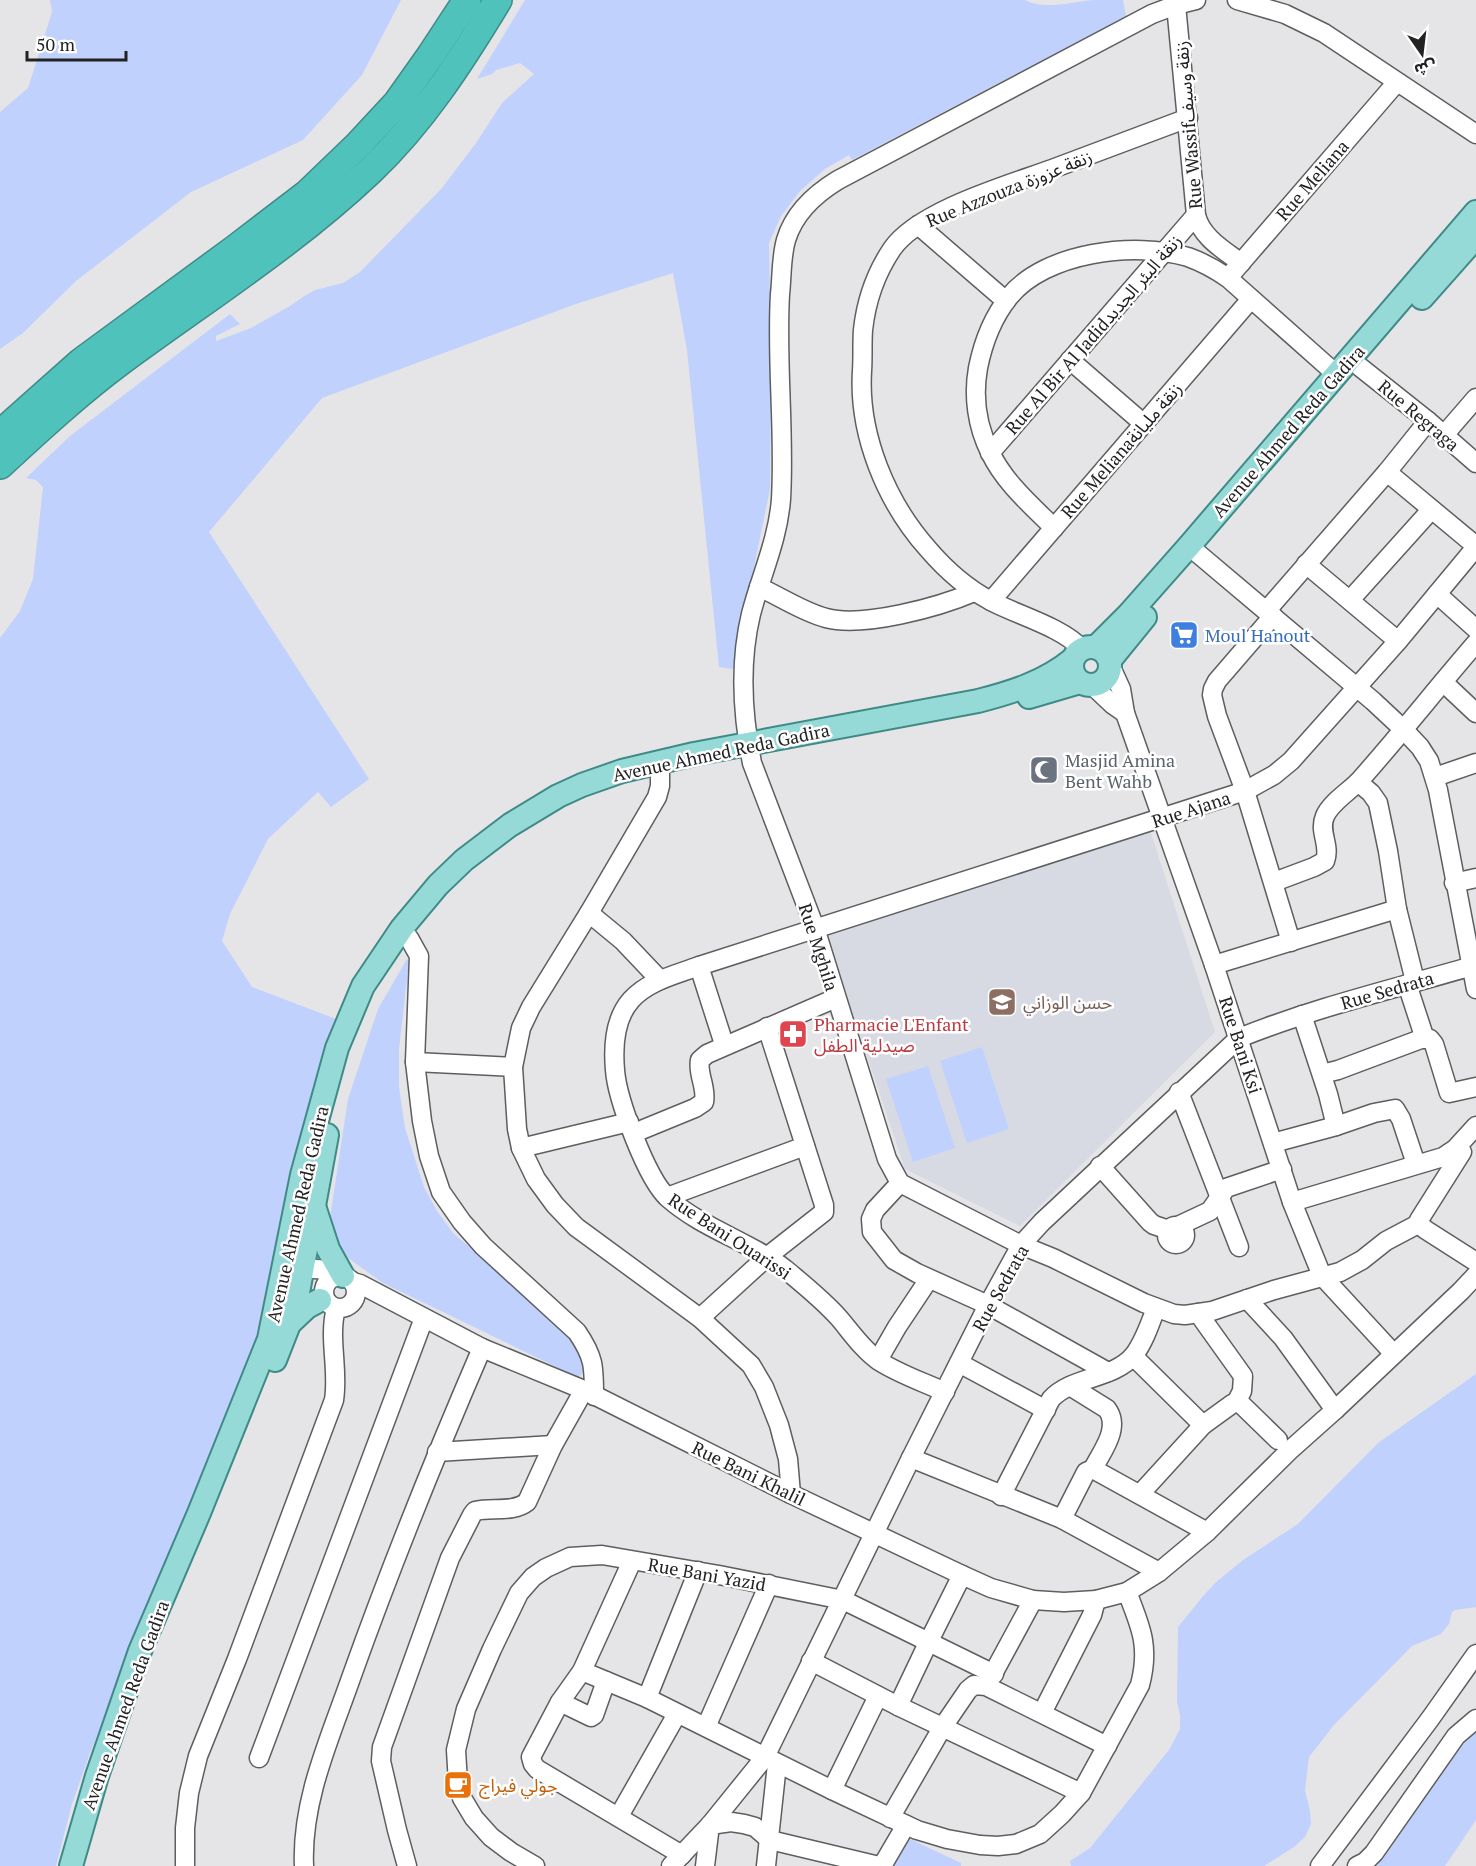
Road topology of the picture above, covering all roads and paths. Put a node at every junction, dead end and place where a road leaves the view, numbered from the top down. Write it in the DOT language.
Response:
graph roads {
  1 [pos="467,0"];
  2 [pos="498,0"];
  3 [pos="1196,0"];
  4 [pos="1237,0"];
  5 [pos="1176,4"];
  6 [pos="1397,82"];
  7 [pos="1188,118"];
  8 [pos="1476,134"];
  9 [pos="1476,212"];
  10 [pos="1196,215"];
  11 [pos="918,225"];
  12 [pos="1476,237"];
  13 [pos="1163,252"];
  14 [pos="1241,263"];
  15 [pos="1228,278"];
  16 [pos="1251,299"];
  17 [pos="1006,301"];
  18 [pos="1070,360"];
  19 [pos="1360,367"];
  20 [pos="1336,374"];
  21 [pos="1476,398"];
  22 [pos="1428,422"];
  23 [pos="1144,424"];
  24 [pos="0,434"];
  25 [pos="1444,435"];
  26 [pos="990,453"];
  27 [pos="1476,463"];
  28 [pos="0,465"];
  29 [pos="1387,472"];
  30 [pos="1431,510"];
  31 [pos="1054,528"];
  32 [pos="1476,547"];
  33 [pos="1194,550"];
  34 [pos="1306,564"];
  35 [pos="759,587"];
  36 [pos="974,592"];
  37 [pos="1437,594"];
  38 [pos="1350,600"];
  39 [pos="991,601"];
  40 [pos="1270,613"];
  41 [pos="1476,629"];
  42 [pos="1398,641"];
  43 [pos="1476,643"];
  44 [pos="1090,653"];
  45 [pos="1443,682"];
  46 [pos="1087,684"];
  47 [pos="1356,688"];
  48 [pos="1125,713"];
  49 [pos="1476,713"];
  50 [pos="1403,729"];
  51 [pos="750,748"];
  52 [pos="1476,763"];
  53 [pos="660,772"];
  54 [pos="1435,777"];
  55 [pos="1358,782"];
  56 [pos="1245,791"];
  57 [pos="1162,818"];
  58 [pos="1476,878"];
  59 [pos="1274,882"];
  60 [pos="1454,883"];
  61 [pos="1397,909"];
  62 [pos="589,913"];
  63 [pos="815,928"];
  64 [pos="409,938"];
  65 [pos="1291,942"];
  66 [pos="1214,965"];
  67 [pos="1474,965"];
  68 [pos="699,966"];
  69 [pos="660,980"];
  70 [pos="1411,982"];
  71 [pos="1476,989"];
  72 [pos="836,998"];
  73 [pos="1302,1015"];
  74 [pos="767,1027"];
  75 [pos="1239,1038"];
  76 [pos="1425,1039"];
  77 [pos="726,1045"];
  78 [pos="415,1062"];
  79 [pos="513,1068"];
  80 [pos="1322,1074"];
  81 [pos="1476,1088"];
  82 [pos="1179,1092"];
  83 [pos="1476,1125"];
  84 [pos="1336,1126"];
  85 [pos="631,1127"];
  86 [pos="1273,1143"];
  87 [pos="805,1146"];
  88 [pos="521,1148"];
  89 [pos="1465,1153"];
  90 [pos="1416,1164"];
  91 [pos="1100,1166"];
  92 [pos="1282,1169"];
  93 [pos="900,1183"];
  94 [pos="667,1197"];
  95 [pos="1218,1198"];
  96 [pos="1292,1202"];
  97 [pos="313,1204"];
  98 [pos="1420,1223"];
  99 [pos="1021,1245"];
  100 [pos="1239,1246"];
  101 [pos="768,1256"];
  102 [pos="1476,1262"];
  103 [pos="1322,1276"];
  104 [pos="291,1277"];
  105 [pos="345,1278"];
  106 [pos="929,1279"];
  107 [pos="1474,1283"];
  108 [pos="383,1297"];
  109 [pos="1247,1299"];
  110 [pos="333,1304"];
  111 [pos="988,1305"];
  112 [pos="1156,1308"];
  113 [pos="1198,1313"];
  114 [pos="424,1318"];
  115 [pos="699,1318"];
  116 [pos="290,1323"];
  117 [pos="482,1348"];
  118 [pos="1394,1354"];
  119 [pos="1133,1356"];
  120 [pos="878,1360"];
  121 [pos="959,1363"];
  122 [pos="1108,1372"];
  123 [pos="1070,1386"];
  124 [pos="945,1392"];
  125 [pos="589,1393"];
  126 [pos="1236,1403"];
  127 [pos="1046,1410"];
  128 [pos="1335,1410"];
  129 [pos="1203,1425"];
  130 [pos="1278,1440"];
  131 [pos="553,1445"];
  132 [pos="437,1452"];
  133 [pos="911,1458"];
  134 [pos="1093,1469"];
  135 [pos="791,1494"];
  136 [pos="1140,1494"];
  137 [pos="1001,1496"];
  138 [pos="1062,1520"];
  139 [pos="1207,1532"];
  140 [pos="873,1534"];
  141 [pos="632,1561"];
  142 [pos="698,1571"];
  143 [pos="1159,1572"];
  144 [pos="962,1575"];
  145 [pos="770,1584"];
  146 [pos="1127,1592"];
  147 [pos="843,1600"];
  148 [pos="1033,1600"];
  149 [pos="1096,1600"];
  150 [pos="928,1643"];
  151 [pos="1476,1654"];
  152 [pos="811,1661"];
  153 [pos="582,1671"];
  154 [pos="990,1680"];
  155 [pos="606,1682"];
  156 [pos="878,1696"];
  157 [pos="647,1698"];
  158 [pos="560,1702"];
  159 [pos="898,1706"];
  160 [pos="1042,1713"];
  161 [pos="677,1714"];
  162 [pos="1476,1719"];
  163 [pos="706,1727"];
  164 [pos="942,1728"];
  165 [pos="1107,1746"];
  166 [pos="259,1758"];
  167 [pos="771,1760"];
  168 [pos="832,1790"];
  169 [pos="1081,1793"];
  170 [pos="618,1816"];
  171 [pos="898,1822"];
  172 [pos="710,1824"];
  173 [pos="770,1840"];
  174 [pos="822,1859"];
  175 [pos="677,1860"];
  176 [pos="1326,1865"];
  177 [pos="71,1866"];
  178 [pos="85,1866"];
  179 [pos="184,1866"];
  180 [pos="303,1866"];
  181 [pos="407,1866"];
  182 [pos="535,1866"];
  183 [pos="705,1866"];
  184 [pos="766,1866"];
  185 [pos="881,1866"];
  186 [pos="1357,1866"];
  1 -- 24 [label="highway"];
  2 -- 28 [label="highway"];
  3 -- 5 [label="street, Rue Mghila"];
  4 -- 6 [label="street"];
  5 -- 7 [label="street, Rue Wassifزنقة وسيف"];
  5 -- 35 [label="street, Rue Mghila"];
  6 -- 8 [label="street"];
  6 -- 14 [label="street, Rue Meliana"];
  7 -- 10 [label="street, Rue Wassifزنقة وسيف"];
  7 -- 11 [label="street, Rue Azzouza زنقة عزوزة"];
  9 -- 20 [label="main road, Avenue Ahmed Reda Gadira"];
  10 -- 13 [label="street, Rue Al Bir Al Jadidزنقة البئر الجديد"];
  10 -- 14 [label="street, Rue Wassifزنقة وسيف"];
  11 -- 17 [label="street"];
  11 -- 36 [label="street, Rue Azzouza زنقة عزوزة"];
  12 -- 19 [label="main road, Avenue Ahmed Reda Gadira"];
  13 -- 15 [label="street"];
  13 -- 17 [label="street"];
  13 -- 18 [label="street, Rue Al Bir Al Jadidزنقة البئر الجديد"];
  14 -- 15 [label="street, Rue Meliana"];
  15 -- 16 [label="street"];
  16 -- 20 [label="street"];
  16 -- 23 [label="street, Rue Melianaزنقة مليانة"];
  17 -- 26 [label="street"];
  18 -- 23 [label="street"];
  18 -- 26 [label="street, Rue Al Bir Al Jadidزنقة البئر الجديد"];
  19 -- 22 [label="street, Rue Regraga"];
  19 -- 33 [label="main road, Avenue Ahmed Reda Gadira"];
  20 -- 33 [label="main road, Avenue Ahmed Reda Gadira"];
  21 -- 25 [label="street"];
  22 -- 25 [label="street, Rue Regraga"];
  22 -- 29 [label="street"];
  23 -- 31 [label="street, Rue Melianaزنقة مليانة"];
  25 -- 27 [label="street, Rue Regraga"];
  26 -- 31 [label="street"];
  29 -- 30 [label="street"];
  29 -- 34 [label="street"];
  30 -- 32 [label="street"];
  30 -- 38 [label="street"];
  31 -- 39 [label="street, Rue Melianaزنقة مليانة"];
  32 -- 37 [label="street, Rue Ajana"];
  33 -- 40 [label="street"];
  33 -- 44 [label="main road, Avenue Ahmed Reda Gadira"];
  34 -- 38 [label="street"];
  34 -- 40 [label="street"];
  35 -- 36 [label="street"];
  35 -- 51 [label="street, Rue Mghila"];
  36 -- 39 [label="street, Rue Azzouza زنقة عزوزة"];
  37 -- 41 [label="street"];
  37 -- 42 [label="street, Rue Ajana"];
  38 -- 42 [label="street"];
  39 -- 44 [label="street, Rue Azzouza زنقة عزوزة"];
  40 -- 47 [label="street"];
  40 -- 56 [label="street"];
  42 -- 47 [label="street, Rue Ajana"];
  43 -- 45 [label="street"];
  44 -- 46 [label="main road"];
  44 -- 46 [label="main road"];
  44 -- 48 [label="street, Rue Bani Ksi"];
  44 -- 51 [label="main road, Avenue Ahmed Reda Gadira"];
  45 -- 49 [label="street"];
  45 -- 50 [label="street"];
  46 -- 48 [label="street"];
  46 -- 51 [label="main road, Avenue Ahmed Reda Gadira"];
  47 -- 50 [label="street"];
  47 -- 56 [label="street, Rue Ajana"];
  48 -- 57 [label="street, Rue Bani Ksi"];
  50 -- 54 [label="street"];
  50 -- 55 [label="street"];
  51 -- 53 [label="main road, Avenue Ahmed Reda Gadira"];
  51 -- 63 [label="street, Rue Mghila"];
  51 -- 104 [label="main road, Avenue Ahmed Reda Gadira"];
  52 -- 54 [label="street"];
  53 -- 62 [label="street"];
  53 -- 64 [label="main road, Avenue Ahmed Reda Gadira"];
  54 -- 60 [label="street"];
  55 -- 59 [label="street"];
  55 -- 61 [label="street"];
  56 -- 57 [label="street, Rue Ajana"];
  56 -- 59 [label="street"];
  57 -- 63 [label="street, Rue Ajana"];
  57 -- 66 [label="street, Rue Bani Ksi"];
  58 -- 60 [label="street"];
  59 -- 65 [label="street"];
  60 -- 67 [label="street"];
  61 -- 65 [label="street"];
  61 -- 70 [label="street"];
  62 -- 69 [label="street"];
  62 -- 79 [label="street"];
  63 -- 68 [label="street, Rue Bani Ouarissi"];
  63 -- 72 [label="street, Rue Mghila"];
  64 -- 78 [label="street"];
  64 -- 97 [label="main road, Avenue Ahmed Reda Gadira"];
  65 -- 66 [label="street"];
  66 -- 75 [label="street, Rue Bani Ksi"];
  67 -- 70 [label="street, Rue Sedrata"];
  67 -- 71 [label="street"];
  68 -- 69 [label="street, Rue Bani Ouarissi"];
  68 -- 77 [label="street"];
  69 -- 85 [label="street, Rue Bani Ouarissi"];
  70 -- 73 [label="street, Rue Sedrata"];
  70 -- 76 [label="street"];
  72 -- 74 [label="street"];
  72 -- 93 [label="street, Rue Mghila"];
  73 -- 75 [label="street, Rue Sedrata"];
  73 -- 80 [label="street"];
  74 -- 77 [label="street"];
  74 -- 87 [label="street"];
  75 -- 82 [label="street, Rue Sedrata"];
  75 -- 86 [label="street, Rue Bani Ksi"];
  76 -- 80 [label="street"];
  76 -- 81 [label="street"];
  77 -- 85 [label="street"];
  78 -- 79 [label="street"];
  78 -- 125 [label="street"];
  79 -- 88 [label="street"];
  80 -- 84 [label="street"];
  82 -- 91 [label="street, Rue Sedrata"];
  82 -- 95 [label="street"];
  83 -- 89 [label="street"];
  84 -- 86 [label="street"];
  84 -- 90 [label="street"];
  85 -- 88 [label="street"];
  85 -- 94 [label="street, Rue Bani Ouarissi"];
  86 -- 92 [label="street, Rue Bani Ksi"];
  87 -- 94 [label="street"];
  87 -- 101 [label="street"];
  88 -- 115 [label="street"];
  89 -- 90 [label="street"];
  89 -- 98 [label="street"];
  90 -- 96 [label="street"];
  91 -- 95 [label="street"];
  91 -- 99 [label="street, Rue Sedrata"];
  92 -- 95 [label="street"];
  92 -- 96 [label="street, Rue Bani Ksi"];
  93 -- 99 [label="street"];
  93 -- 106 [label="street"];
  94 -- 101 [label="street, Rue Bani Ouarissi"];
  95 -- 100 [label="street"];
  96 -- 103 [label="street, Rue Bani Ksi"];
  97 -- 104 [label="main road, Avenue Ahmed Reda Gadira"];
  97 -- 105 [label="main road"];
  98 -- 102 [label="street"];
  98 -- 103 [label="street"];
  99 -- 111 [label="street, Rue Sedrata"];
  99 -- 112 [label="street"];
  101 -- 115 [label="street"];
  101 -- 120 [label="street, Rue Bani Ouarissi"];
  103 -- 109 [label="street"];
  103 -- 118 [label="street, Rue Bani Ksi"];
  104 -- 105 [label="street, Rue Bani Khalil"];
  104 -- 110 [label="street"];
  104 -- 116 [label="main road, Avenue Ahmed Reda Gadira"];
  104 -- 177 [label="main road, Avenue Ahmed Reda Gadira"];
  105 -- 108 [label="street, Rue Bani Khalil"];
  105 -- 110 [label="street"];
  105 -- 110 [label="street"];
  106 -- 111 [label="street"];
  106 -- 120 [label="street"];
  107 -- 118 [label="street, Rue Bani Khalil"];
  108 -- 110 [label="street"];
  108 -- 114 [label="street, Rue Bani Khalil"];
  109 -- 113 [label="street"];
  109 -- 128 [label="street"];
  110 -- 116 [label="main road"];
  110 -- 179 [label="street"];
  111 -- 121 [label="street, Rue Sedrata"];
  111 -- 122 [label="street"];
  112 -- 113 [label="street"];
  112 -- 119 [label="street"];
  113 -- 126 [label="street"];
  114 -- 117 [label="street, Rue Bani Khalil"];
  114 -- 166 [label="street"];
  115 -- 135 [label="street"];
  116 -- 178 [label="main road, Avenue Ahmed Reda Gadira"];
  117 -- 125 [label="street, Rue Bani Khalil"];
  117 -- 132 [label="street"];
  118 -- 128 [label="street, Rue Bani Khalil"];
  119 -- 122 [label="street"];
  119 -- 129 [label="street"];
  120 -- 124 [label="street, Rue Bani Ouarissi"];
  121 -- 124 [label="street, Rue Sedrata"];
  121 -- 127 [label="street"];
  122 -- 123 [label="street"];
  123 -- 127 [label="street"];
  123 -- 134 [label="street"];
  124 -- 133 [label="street, Rue Sedrata"];
  125 -- 131 [label="street"];
  125 -- 135 [label="street, Rue Bani Khalil"];
  126 -- 129 [label="street"];
  126 -- 130 [label="street"];
  127 -- 137 [label="street"];
  128 -- 139 [label="street, Rue Bani Khalil"];
  129 -- 136 [label="street"];
  131 -- 132 [label="street"];
  131 -- 181 [label="street"];
  132 -- 180 [label="street"];
  133 -- 137 [label="street"];
  133 -- 140 [label="street, Rue Sedrata"];
  134 -- 136 [label="street"];
  134 -- 138 [label="street"];
  135 -- 140 [label="street, Rue Bani Khalil"];
  136 -- 139 [label="street"];
  137 -- 138 [label="street"];
  138 -- 143 [label="street"];
  139 -- 143 [label="street, Rue Bani Khalil"];
  140 -- 144 [label="street, Rue Bani Khalil"];
  140 -- 147 [label="street, Rue Sedrata"];
  141 -- 142 [label="street, Rue Bani Yazid"];
  141 -- 153 [label="street"];
  141 -- 182 [label="street, Rue Bani Yazid"];
  142 -- 145 [label="street, Rue Bani Yazid"];
  142 -- 157 [label="street"];
  143 -- 146 [label="street, Rue Bani Khalil"];
  144 -- 148 [label="street, Rue Bani Khalil"];
  144 -- 150 [label="street"];
  145 -- 147 [label="street, Rue Bani Yazid"];
  145 -- 163 [label="street"];
  146 -- 149 [label="street, Rue Bani Khalil"];
  146 -- 165 [label="street"];
  147 -- 150 [label="street, Rue Bani Yazid"];
  147 -- 152 [label="street, Rue Sedrata"];
  148 -- 149 [label="street, Rue Bani Khalil"];
  148 -- 154 [label="street"];
  149 -- 160 [label="street"];
  150 -- 154 [label="street, Rue Bani Yazid"];
  150 -- 159 [label="street"];
  151 -- 176 [label="street"];
  152 -- 156 [label="street"];
  152 -- 167 [label="street, Rue Sedrata"];
  153 -- 155 [label="street"];
  153 -- 158 [label="street"];
  154 -- 160 [label="street, Rue Bani Yazid"];
  154 -- 164 [label="street"];
  155 -- 157 [label="street"];
  155 -- 158 [label="street"];
  156 -- 159 [label="street"];
  156 -- 168 [label="street"];
  157 -- 161 [label="street"];
  158 -- 170 [label="street"];
  159 -- 164 [label="street"];
  160 -- 165 [label="street, Rue Bani Yazid"];
  161 -- 163 [label="street"];
  161 -- 170 [label="street"];
  162 -- 186 [label="street"];
  163 -- 167 [label="street"];
  164 -- 169 [label="street"];
  164 -- 171 [label="street"];
  165 -- 169 [label="street"];
  167 -- 168 [label="street"];
  167 -- 172 [label="street"];
  167 -- 173 [label="street"];
  168 -- 171 [label="street"];
  169 -- 171 [label="street"];
  170 -- 175 [label="street"];
  171 -- 185 [label="street"];
  172 -- 173 [label="street"];
  172 -- 175 [label="street"];
  172 -- 183 [label="street"];
  173 -- 174 [label="street"];
  173 -- 184 [label="street"];
  174 -- 185 [label="street"];
}
